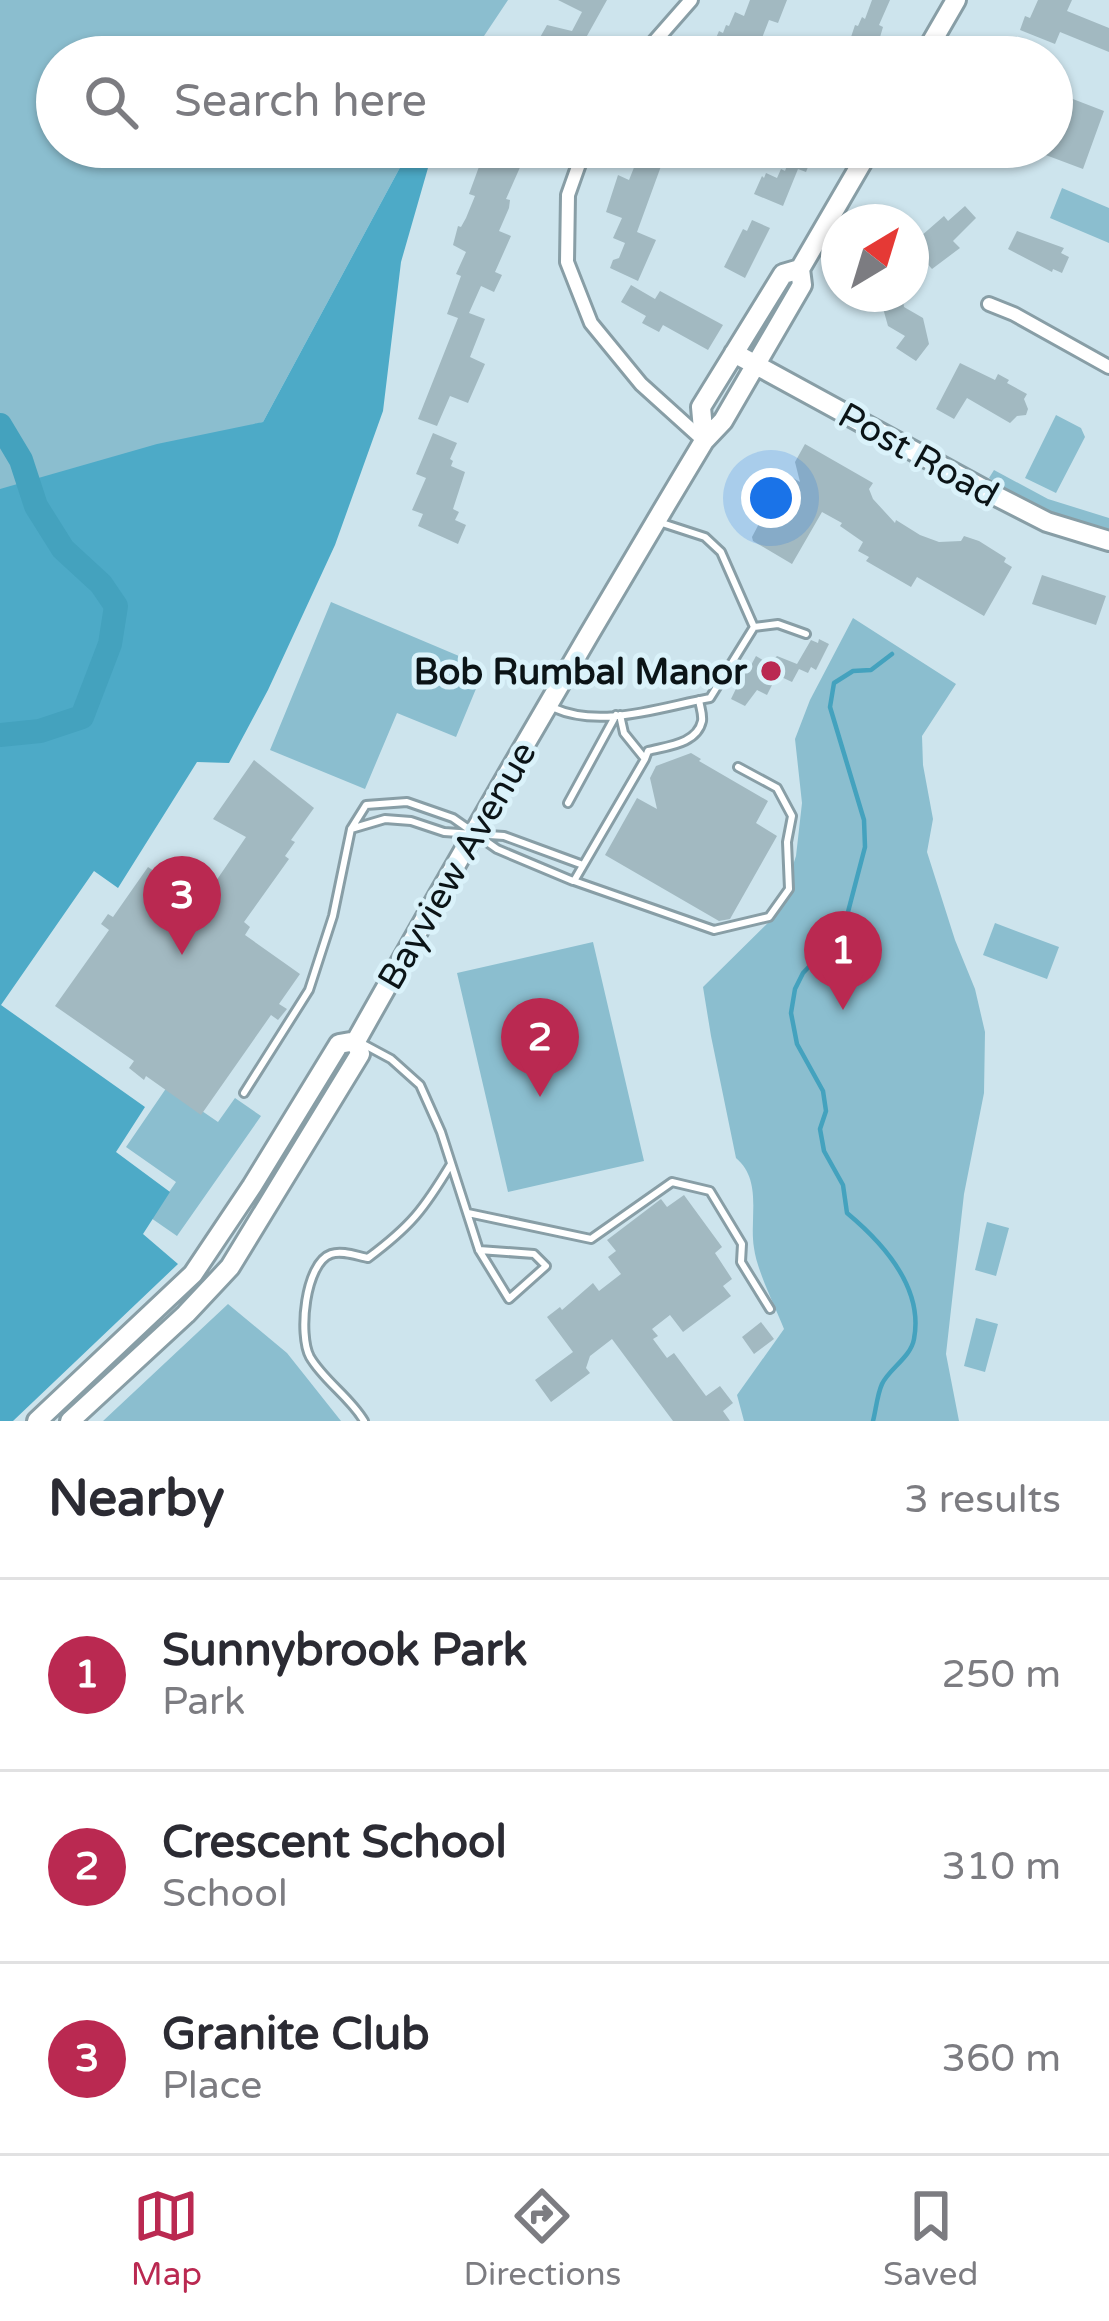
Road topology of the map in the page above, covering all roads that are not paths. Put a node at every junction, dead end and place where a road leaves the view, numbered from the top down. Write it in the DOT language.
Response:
graph roads {
  1 [pos="691,0"];
  2 [pos="956,0"];
  3 [pos="659,36"];
  4 [pos="935,36"];
  5 [pos="578,168"];
  6 [pos="859,168"];
  7 [pos="800,269"];
  8 [pos="989,304"];
  9 [pos="734,353"];
  10 [pos="754,364"];
  11 [pos="1109,367"];
  12 [pos="704,441"];
  13 [pos="656,521"];
  14 [pos="1109,542"];
  15 [pos="754,627"];
  16 [pos="806,634"];
  17 [pos="699,700"];
  18 [pos="547,705"];
  19 [pos="618,716"];
  20 [pos="645,759"];
  21 [pos="738,766"];
  22 [pos="568,803"];
  23 [pos="351,829"];
  24 [pos="474,833"];
  25 [pos="583,865"];
  26 [pos="574,881"];
  27 [pos="356,1041"];
  28 [pos="244,1093"];
  29 [pos="451,1164"];
  30 [pos="468,1213"];
  31 [pos="479,1250"];
  32 [pos="770,1309"];
  33 [pos="37,1421"];
  34 [pos="70,1421"];
  35 [pos="364,1421"];
  1 -- 3 [label="street"];
  2 -- 4 [label="main road"];
  5 -- 12 [label="street"];
  6 -- 7 [label="main road, Bayview Avenue"];
  7 -- 9 [label="main road, Bayview Avenue"];
  7 -- 10 [label="main road, Bayview Avenue"];
  8 -- 11 [label="street"];
  9 -- 10 [label="main road, Post Road"];
  9 -- 12 [label="main road, Bayview Avenue"];
  10 -- 12 [label="main road, Bayview Avenue"];
  10 -- 14 [label="main road, Post Road"];
  12 -- 13 [label="main road, Bayview Avenue"];
  13 -- 15 [label="lane"];
  13 -- 18 [label="main road, Bayview Avenue"];
  15 -- 16 [label="lane"];
  15 -- 17 [label="lane"];
  17 -- 19 [label="lane"];
  17 -- 20 [label="lane"];
  18 -- 19 [label="lane"];
  18 -- 24 [label="main road, Bayview Avenue"];
  19 -- 20 [label="lane"];
  19 -- 22 [label="lane"];
  20 -- 25 [label="lane"];
  21 -- 26 [label="lane"];
  23 -- 24 [label="lane"];
  23 -- 24 [label="lane"];
  23 -- 28 [label="lane"];
  24 -- 25 [label="lane"];
  24 -- 26 [label="lane"];
  24 -- 27 [label="main road, Bayview Avenue"];
  25 -- 26 [label="lane"];
  27 -- 29 [label="lane"];
  27 -- 33 [label="main road, Bayview Avenue"];
  27 -- 34 [label="main road, Bayview Avenue"];
  29 -- 30 [label="lane"];
  29 -- 35 [label="lane"];
  30 -- 31 [label="lane"];
  30 -- 32 [label="lane"];
  31 -- 31 [label="lane"];
}
